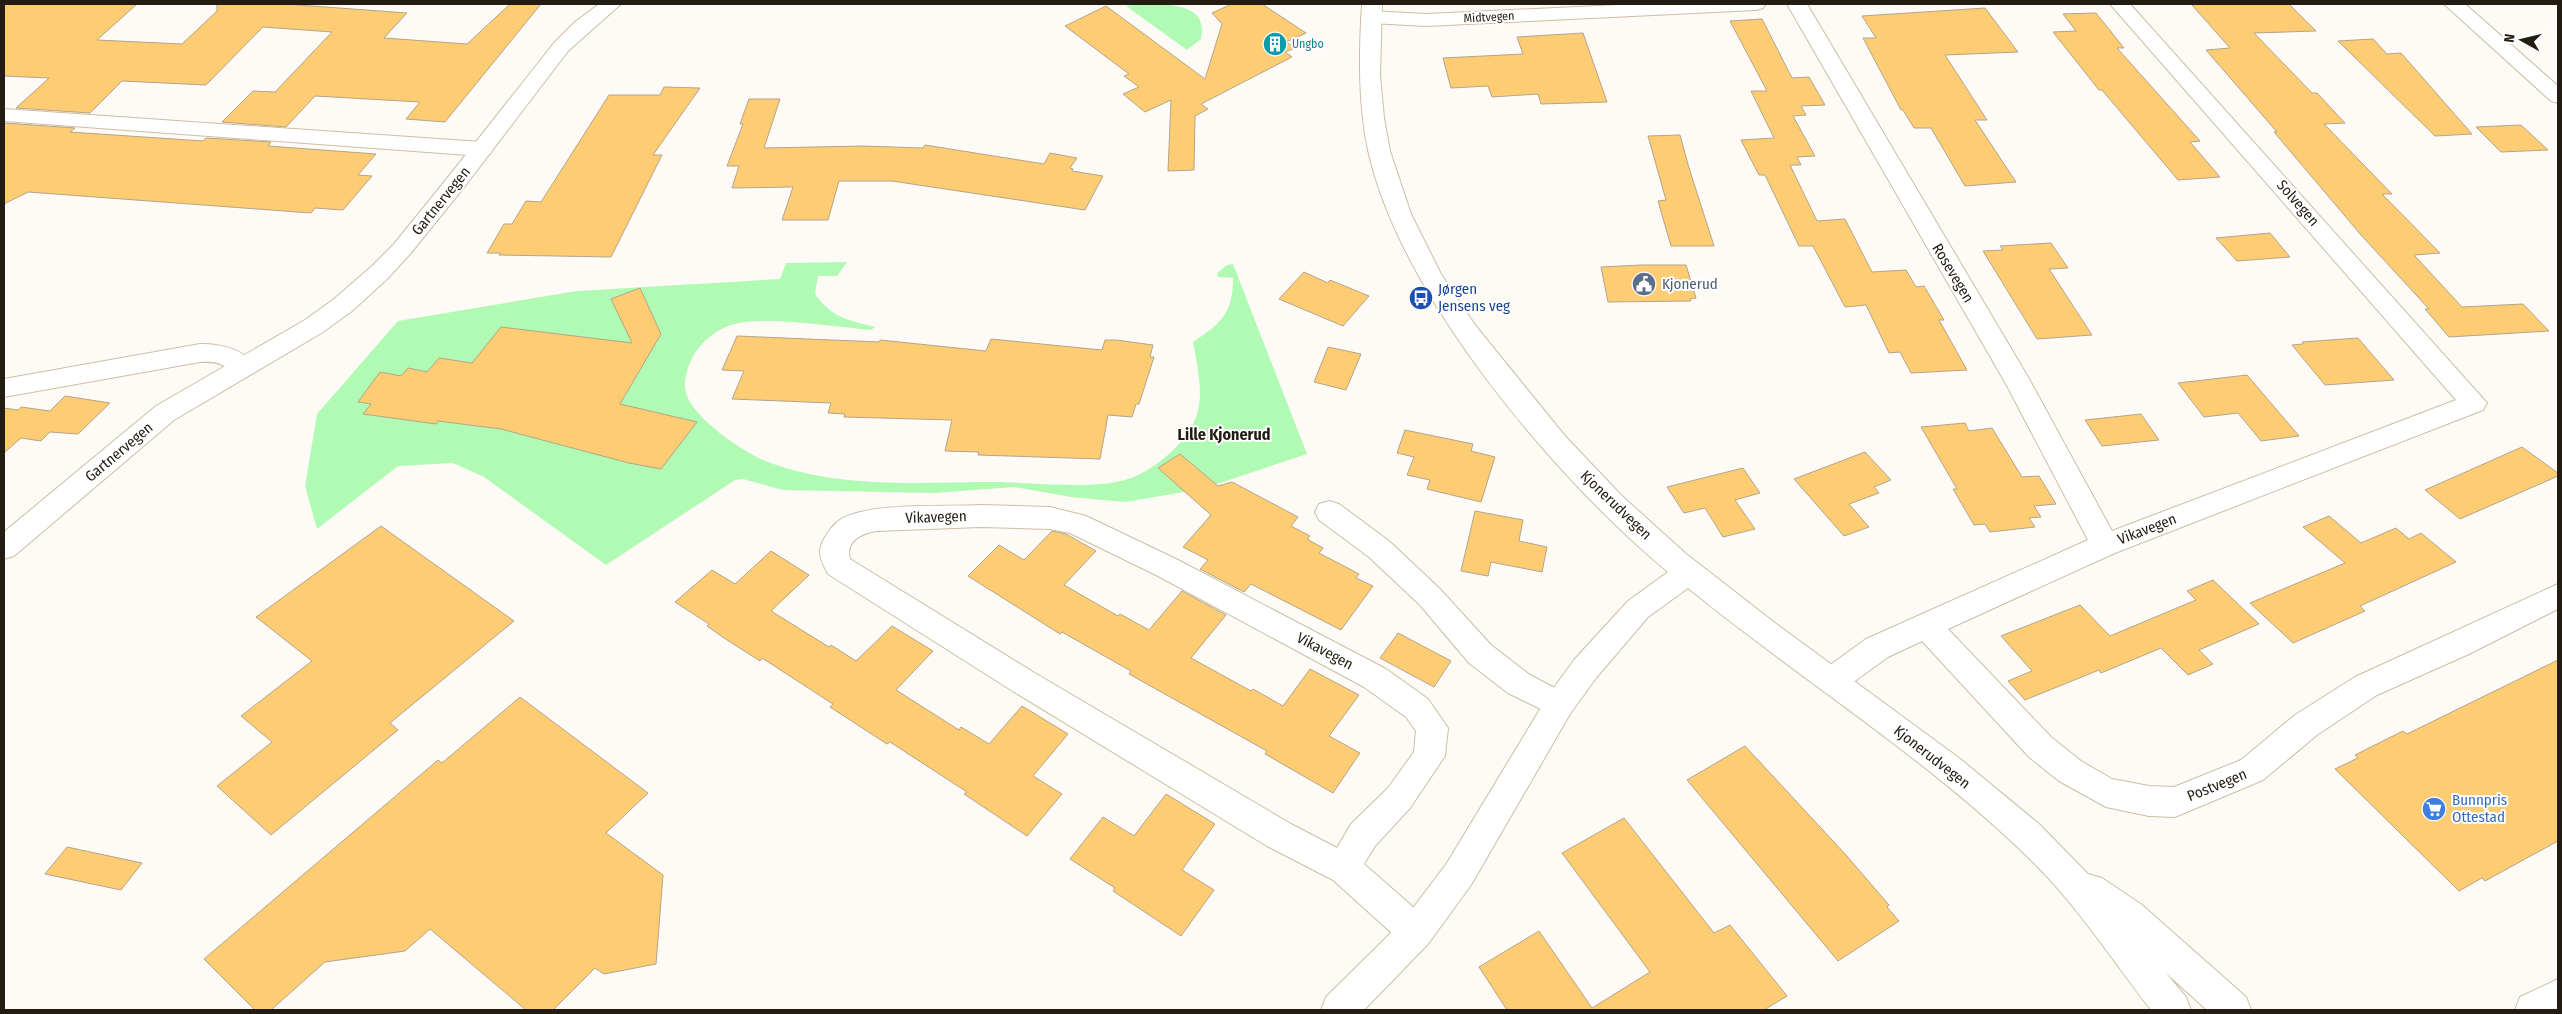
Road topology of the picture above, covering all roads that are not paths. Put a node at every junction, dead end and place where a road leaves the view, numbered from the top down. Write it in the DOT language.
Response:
graph roads {
  1 [pos="611,4"];
  2 [pos="1756,4"];
  3 [pos="1797,4"];
  4 [pos="2120,4"];
  5 [pos="2454,4"];
  6 [pos="1592,8"];
  7 [pos="1371,10"];
  8 [pos="2558,97"];
  9 [pos="4,115"];
  10 [pos="482,148"];
  11 [pos="243,368"];
  12 [pos="4,388"];
  13 [pos="2474,403"];
  14 [pos="1329,512"];
  15 [pos="2105,545"];
  16 [pos="4,548"];
  17 [pos="1689,572"];
  18 [pos="2558,596"];
  19 [pos="1926,624"];
  20 [pos="1833,680"];
  21 [pos="1559,705"];
  22 [pos="1345,869"];
  23 [pos="2064,871"];
  24 [pos="1416,932"];
  25 [pos="2558,997"];
  26 [pos="1339,1010"];
  27 [pos="2173,1010"];
  28 [pos="2233,1010"];
  29 [pos="2533,1010"];
  1 -- 10 [label="street, Gartnervegen"];
  2 -- 6 [label="street, Midtvegen"];
  3 -- 15 [label="street, Rosevegen"];
  4 -- 13 [label="street, Solvegen"];
  5 -- 8 [label="street"];
  6 -- 7 [label="street, Midtvegen"];
  7 -- 17 [label="street, Kjonerudvegen"];
  9 -- 10 [label="street"];
  10 -- 11 [label="street, Gartnervegen"];
  11 -- 12 [label="street"];
  11 -- 16 [label="street, Gartnervegen"];
  13 -- 15 [label="street, Vikavegen"];
  14 -- 21 [label="street"];
  15 -- 19 [label="street, Vikavegen"];
  17 -- 20 [label="street, Kjonerudvegen"];
  17 -- 21 [label="street"];
  18 -- 19 [label="street, Postvegen"];
  19 -- 20 [label="street, Vikavegen"];
  20 -- 23 [label="street, Kjonerudvegen"];
  21 -- 24 [label="street"];
  22 -- 22 [label="street, Vikavegen"];
  22 -- 24 [label="street, Vikavegen"];
  23 -- 27 [label="street, Kjonerudvegen"];
  23 -- 28 [label="street, Kjonerudvegen"];
  24 -- 26 [label="street"];
  25 -- 29 [label="street"];
}
